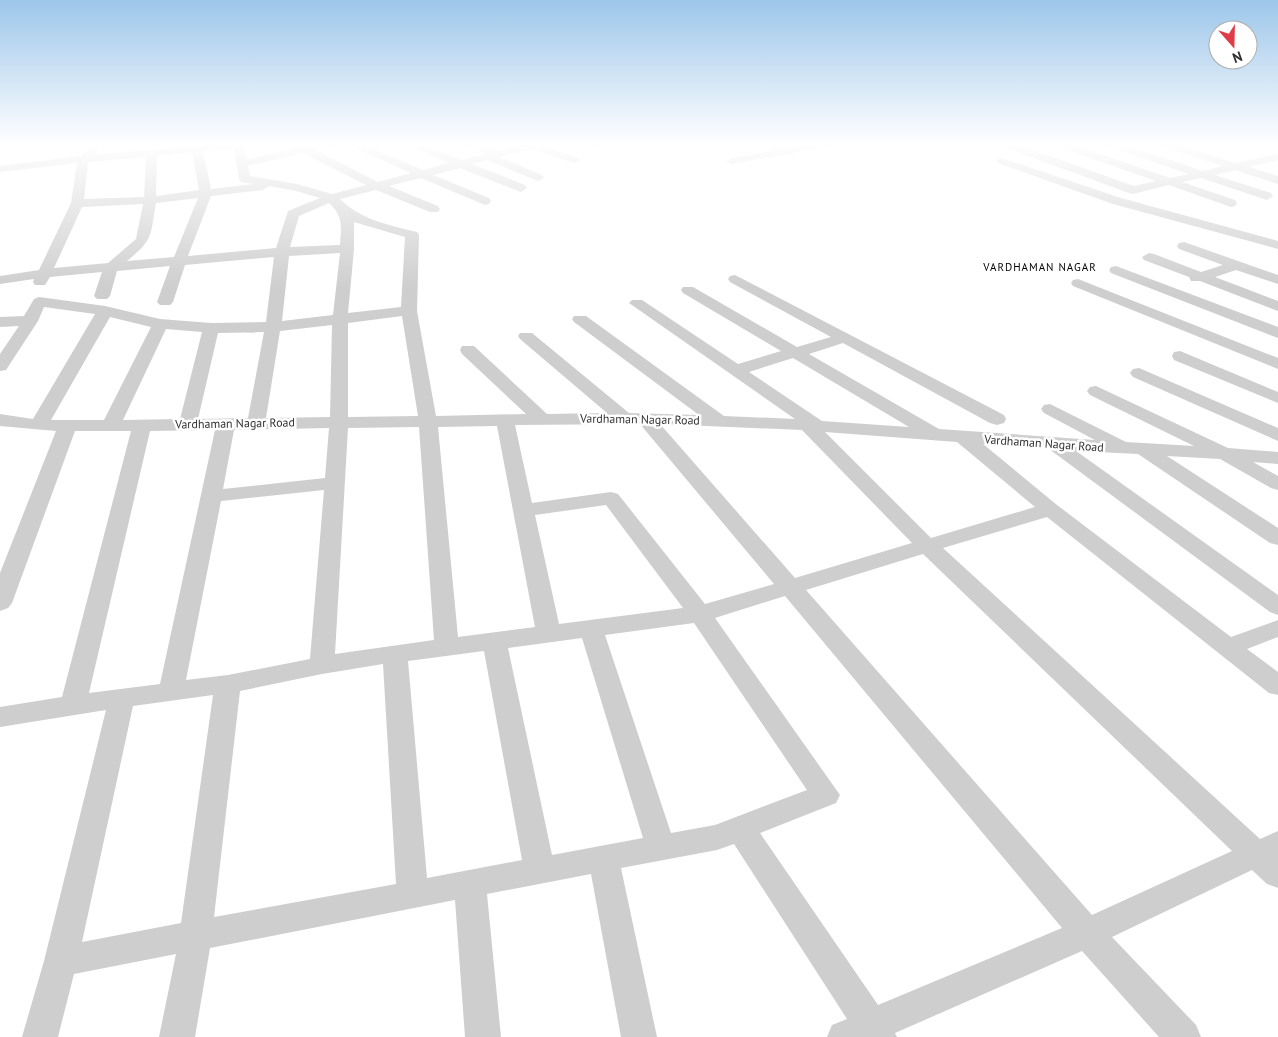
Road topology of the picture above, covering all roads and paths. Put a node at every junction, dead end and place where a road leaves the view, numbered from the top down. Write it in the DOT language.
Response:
graph roads {
  1 [pos="79,191"];
  2 [pos="150,191"];
  3 [pos="223,191"];
  4 [pos="302,191"];
  5 [pos="365,191"];
  6 [pos="390,191"];
  7 [pos="463,191"];
  8 [pos="1090,191"];
  9 [pos="1195,191"];
  10 [pos="1253,191"];
  11 [pos="206,194"];
  12 [pos="1267,196"];
  13 [pos="150,200"];
  14 [pos="485,201"];
  15 [pos="77,203"];
  16 [pos="338,204"];
  17 [pos="1231,204"];
  18 [pos="434,209"];
  19 [pos="1217,236"];
  20 [pos="1278,245"];
  21 [pos="1184,246"];
  22 [pos="347,249"];
  23 [pos="282,252"];
  24 [pos="1149,257"];
  25 [pos="1278,257"];
  26 [pos="179,262"];
  27 [pos="1237,266"];
  28 [pos="111,268"];
  29 [pos="1116,270"];
  30 [pos="43,277"];
  31 [pos="1200,277"];
  32 [pos="735,279"];
  33 [pos="0,280"];
  34 [pos="1278,280"];
  35 [pos="1078,283"];
  36 [pos="1162,289"];
  37 [pos="688,290"];
  38 [pos="1278,294"];
  39 [pos="165,302"];
  40 [pos="1125,302"];
  41 [pos="637,303"];
  42 [pos="1271,303"];
  43 [pos="103,304"];
  44 [pos="409,311"];
  45 [pos="1228,315"];
  46 [pos="580,318"];
  47 [pos="340,319"];
  48 [pos="30,320"];
  49 [pos="0,322"];
  50 [pos="160,324"];
  51 [pos="273,327"];
  52 [pos="211,328"];
  53 [pos="1190,329"];
  54 [pos="1278,333"];
  55 [pos="526,336"];
  56 [pos="844,338"];
  57 [pos="1168,339"];
  58 [pos="468,350"];
  59 [pos="795,353"];
  60 [pos="1180,356"];
  61 [pos="1278,364"];
  62 [pos="0,366"];
  63 [pos="737,370"];
  64 [pos="1138,373"];
  65 [pos="1096,391"];
  66 [pos="1278,398"];
  67 [pos="1050,409"];
  68 [pos="635,418"];
  69 [pos="542,419"];
  70 [pos="997,419"];
  71 [pos="0,420"];
  72 [pos="505,420"];
  73 [pos="428,421"];
  74 [pos="719,421"];
  75 [pos="339,422"];
  76 [pos="256,423"];
  77 [pos="39,424"];
  78 [pos="188,424"];
  79 [pos="226,424"];
  80 [pos="68,425"];
  81 [pos="142,425"];
  82 [pos="812,425"];
  83 [pos="111,426"];
  84 [pos="935,434"];
  85 [pos="1278,435"];
  86 [pos="961,436"];
  87 [pos="1054,444"];
  88 [pos="1134,450"];
  89 [pos="1224,453"];
  90 [pos="1278,458"];
  91 [pos="335,483"];
  92 [pos="1278,484"];
  93 [pos="212,496"];
  94 [pos="1050,509"];
  95 [pos="524,510"];
  96 [pos="1278,538"];
  97 [pos="928,547"];
  98 [pos="790,588"];
  99 [pos="0,603"];
  100 [pos="1278,607"];
  101 [pos="700,614"];
  102 [pos="1278,628"];
  103 [pos="591,629"];
  104 [pos="549,634"];
  105 [pos="494,641"];
  106 [pos="1228,647"];
  107 [pos="447,648"];
  108 [pos="395,654"];
  109 [pos="322,666"];
  110 [pos="228,684"];
  111 [pos="1278,686"];
  112 [pos="171,692"];
  113 [pos="122,698"];
  114 [pos="73,705"];
  115 [pos="0,717"];
  116 [pos="741,830"];
  117 [pos="660,848"];
  118 [pos="1271,858"];
  119 [pos="604,859"];
  120 [pos="540,870"];
  121 [pos="470,884"];
  122 [pos="413,895"];
  123 [pos="1087,933"];
  124 [pos="196,935"];
  125 [pos="61,961"];
  126 [pos="865,1034"];
  127 [pos="40,1037"];
  128 [pos="178,1037"];
  129 [pos="484,1037"];
  130 [pos="639,1037"];
  131 [pos="1183,1037"];
  1 -- 15 [label="street"];
  2 -- 13 [label="street"];
  3 -- 11 [label="street"];
  4 -- 16 [label="street"];
  5 -- 16 [label="street"];
  6 -- 18 [label="street"];
  7 -- 14 [label="street"];
  8 -- 20 [label="street"];
  9 -- 17 [label="street"];
  10 -- 12 [label="street"];
  11 -- 13 [label="street"];
  11 -- 26 [label="street"];
  13 -- 15 [label="street"];
  13 -- 28 [label="street"];
  15 -- 30 [label="street"];
  16 -- 22 [label="street"];
  16 -- 23 [label="street"];
  16 -- 44 [label="street"];
  19 -- 25 [label="street"];
  21 -- 27 [label="street"];
  22 -- 23 [label="street"];
  22 -- 47 [label="street"];
  23 -- 26 [label="street"];
  23 -- 51 [label="street"];
  24 -- 31 [label="street"];
  26 -- 28 [label="street"];
  26 -- 39 [label="street"];
  27 -- 31 [label="street"];
  27 -- 34 [label="street"];
  28 -- 30 [label="street"];
  28 -- 43 [label="street"];
  29 -- 36 [label="street"];
  30 -- 33 [label="street"];
  31 -- 36 [label="street"];
  31 -- 42 [label="street"];
  32 -- 56 [label="street"];
  35 -- 40 [label="street"];
  36 -- 40 [label="street"];
  36 -- 45 [label="street"];
  37 -- 59 [label="street"];
  38 -- 42 [label="street"];
  40 -- 53 [label="street"];
  41 -- 63 [label="street"];
  42 -- 45 [label="street"];
  43 -- 48 [label="street"];
  43 -- 50 [label="street"];
  43 -- 77 [label="street"];
  44 -- 47 [label="street"];
  44 -- 73 [label="street"];
  45 -- 53 [label="street"];
  45 -- 54 [label="street"];
  46 -- 74 [label="street"];
  47 -- 51 [label="street"];
  47 -- 75 [label="street"];
  48 -- 49 [label="street"];
  48 -- 62 [label="street"];
  50 -- 52 [label="street"];
  50 -- 83 [label="street"];
  51 -- 52 [label="street"];
  51 -- 76 [label="street"];
  52 -- 78 [label="street"];
  53 -- 57 [label="street"];
  53 -- 61 [label="street"];
  55 -- 68 [label="street"];
  56 -- 59 [label="street"];
  56 -- 70 [label="street"];
  58 -- 69 [label="street"];
  59 -- 63 [label="street"];
  59 -- 84 [label="street"];
  60 -- 66 [label="street"];
  63 -- 82 [label="street"];
  64 -- 85 [label="street"];
  65 -- 89 [label="street"];
  67 -- 88 [label="street"];
  68 -- 69 [label="street, Vardhaman Nagar Road"];
  68 -- 74 [label="street, Vardhaman Nagar Road"];
  68 -- 98 [label="street"];
  69 -- 72 [label="street, Vardhaman Nagar Road"];
  71 -- 77 [label="street, Vardhaman Nagar Road"];
  72 -- 73 [label="street, Vardhaman Nagar Road"];
  72 -- 95 [label="street"];
  73 -- 75 [label="street, Vardhaman Nagar Road"];
  73 -- 107 [label="street"];
  74 -- 82 [label="street, Vardhaman Nagar Road"];
  75 -- 76 [label="street, Vardhaman Nagar Road"];
  75 -- 91 [label="street"];
  76 -- 79 [label="street, Vardhaman Nagar Road"];
  77 -- 80 [label="street, Vardhaman Nagar Road"];
  78 -- 79 [label="street, Vardhaman Nagar Road"];
  78 -- 81 [label="street, Vardhaman Nagar Road"];
  79 -- 93 [label="street"];
  80 -- 83 [label="street, Vardhaman Nagar Road"];
  80 -- 99 [label="street"];
  81 -- 83 [label="street, Vardhaman Nagar Road"];
  81 -- 114 [label="street"];
  82 -- 84 [label="street, Vardhaman Nagar Road"];
  82 -- 97 [label="street"];
  84 -- 86 [label="street, Vardhaman Nagar Road"];
  86 -- 87 [label="street, Vardhaman Nagar Road"];
  86 -- 94 [label="street"];
  87 -- 88 [label="street, Vardhaman Nagar Road"];
  87 -- 100 [label="street"];
  88 -- 89 [label="street, Vardhaman Nagar Road"];
  88 -- 96 [label="street"];
  89 -- 90 [label="street, Vardhaman Nagar Road"];
  89 -- 92 [label="street"];
  91 -- 93 [label="street"];
  91 -- 109 [label="street"];
  93 -- 112 [label="street"];
  94 -- 97 [label="street"];
  94 -- 106 [label="street"];
  95 -- 101 [label="street"];
  95 -- 104 [label="street"];
  97 -- 98 [label="street"];
  97 -- 118 [label="street"];
  98 -- 101 [label="street"];
  98 -- 123 [label="street"];
  101 -- 103 [label="street"];
  101 -- 116 [label="street"];
  102 -- 106 [label="street"];
  103 -- 104 [label="street"];
  103 -- 117 [label="street"];
  104 -- 105 [label="street"];
  105 -- 107 [label="street"];
  105 -- 120 [label="street"];
  106 -- 111 [label="street"];
  107 -- 108 [label="street"];
  108 -- 109 [label="street"];
  108 -- 122 [label="street"];
  109 -- 110 [label="street"];
  110 -- 112 [label="street"];
  110 -- 124 [label="street"];
  112 -- 113 [label="street"];
  113 -- 114 [label="street"];
  113 -- 125 [label="street"];
  114 -- 115 [label="street"];
  116 -- 117 [label="street"];
  116 -- 126 [label="street"];
  117 -- 119 [label="street"];
  118 -- 123 [label="street"];
  119 -- 120 [label="street"];
  119 -- 130 [label="street"];
  120 -- 121 [label="street"];
  121 -- 122 [label="street"];
  121 -- 129 [label="street"];
  122 -- 124 [label="street"];
  123 -- 126 [label="street"];
  123 -- 131 [label="street"];
  124 -- 125 [label="street"];
  124 -- 128 [label="street"];
  125 -- 127 [label="street"];
}
